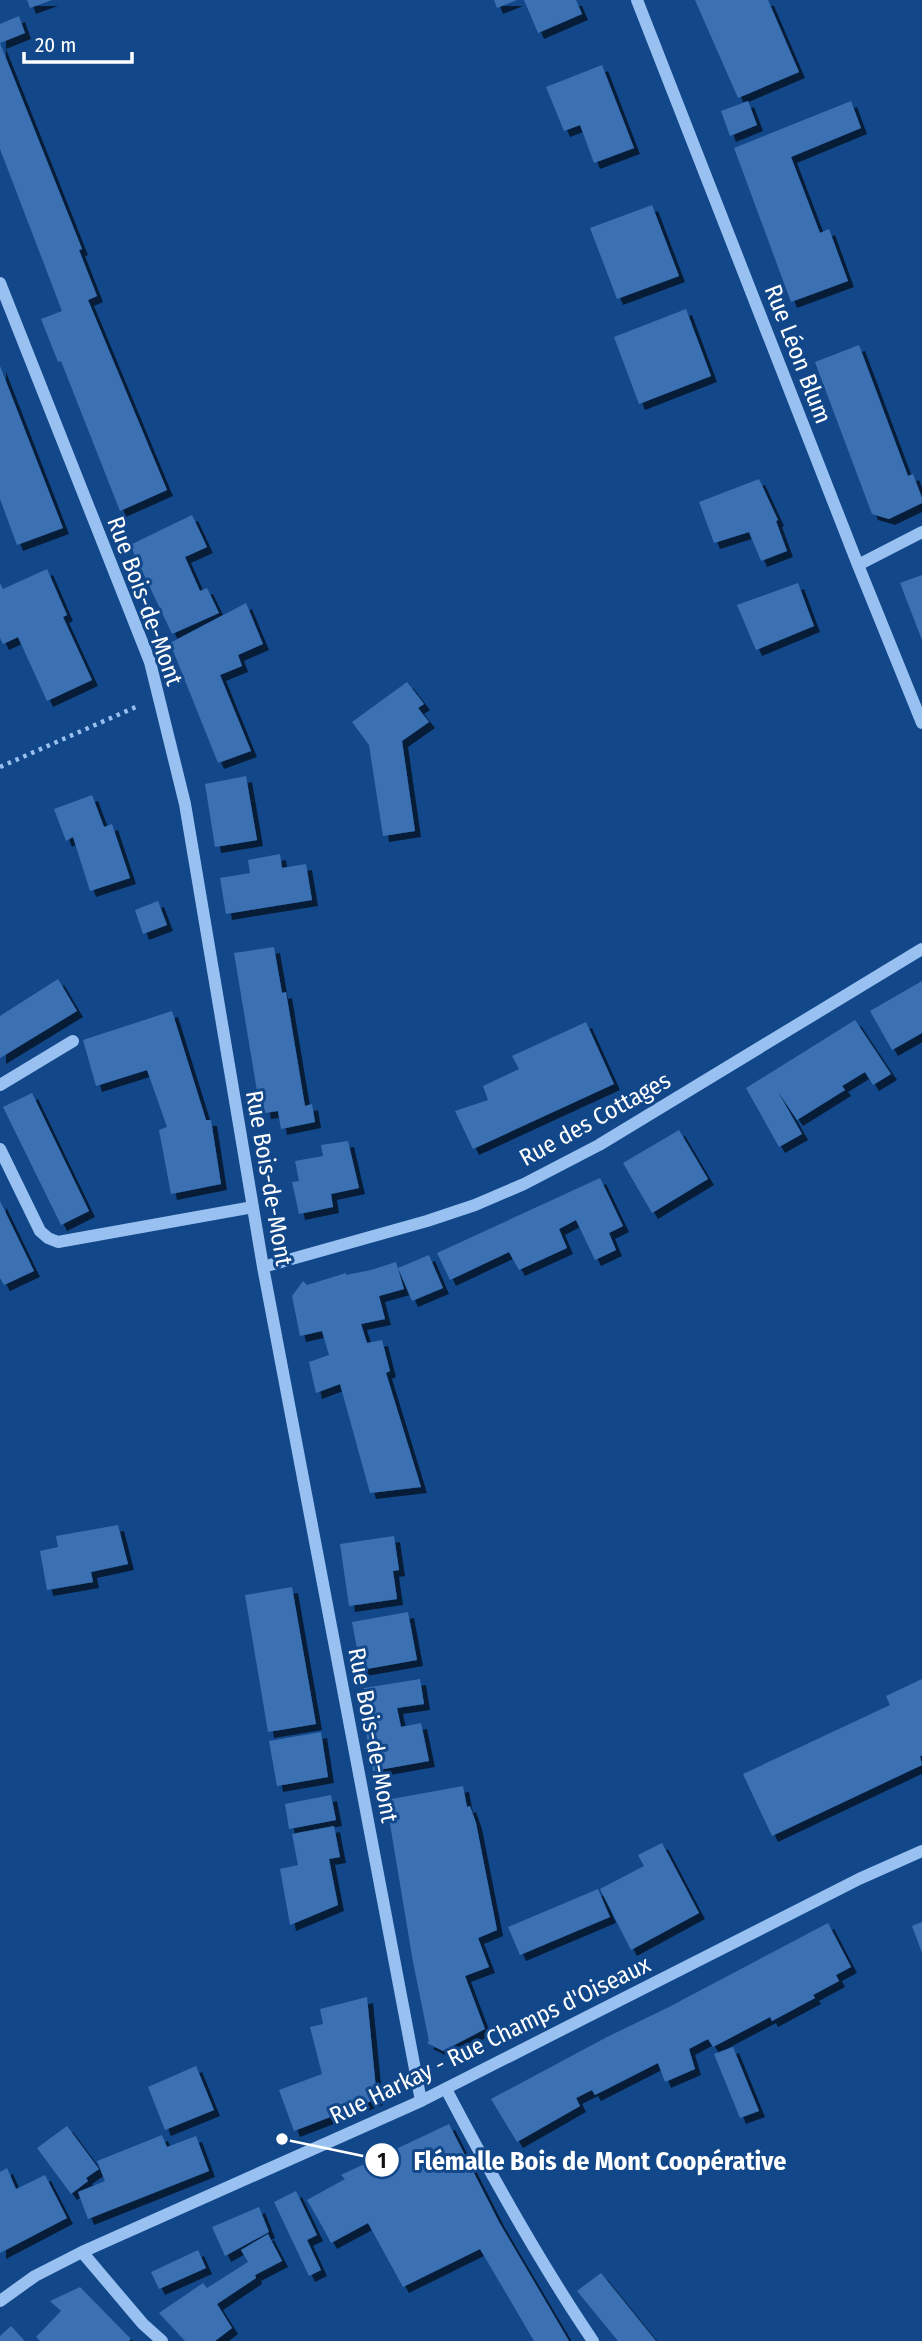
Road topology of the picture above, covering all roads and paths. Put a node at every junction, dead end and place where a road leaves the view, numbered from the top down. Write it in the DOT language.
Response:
graph roads {
  1 [pos="636,0"];
  2 [pos="0,283"];
  3 [pos="922,532"];
  4 [pos="858,565"];
  5 [pos="158,698"];
  6 [pos="922,723"];
  7 [pos="0,767"];
  8 [pos="922,949"];
  9 [pos="72,1041"];
  10 [pos="0,1085"];
  11 [pos="0,1149"];
  12 [pos="253,1207"];
  13 [pos="263,1267"];
  14 [pos="922,1851"];
  15 [pos="446,2089"];
  16 [pos="421,2101"];
  17 [pos="82,2252"];
  18 [pos="0,2301"];
  19 [pos="162,2341"];
  20 [pos="593,2341"];
  1 -- 4 [label="street, Rue Léon Blum"];
  2 -- 5 [label="street, Rue Bois-de-Mont"];
  3 -- 4 [label="street"];
  4 -- 6 [label="street, Rue Léon Blum"];
  5 -- 7 [label="path"];
  5 -- 12 [label="street, Rue Bois-de-Mont"];
  8 -- 13 [label="street, Rue des Cottages"];
  9 -- 10 [label="street"];
  11 -- 12 [label="street"];
  12 -- 13 [label="street, Rue Bois-de-Mont"];
  13 -- 16 [label="street, Rue Bois-de-Mont"];
  14 -- 15 [label="street, Rue Harkay - Rue Champs d'Oiseaux"];
  15 -- 16 [label="street, Rue Harkay - Rue Champs d'Oiseaux"];
  15 -- 20 [label="street"];
  16 -- 17 [label="street, Rue Harkay - Rue Champs d'Oiseaux"];
  17 -- 18 [label="street, Rue Harkay - Rue Champs d'Oiseaux"];
  17 -- 19 [label="street"];
}
